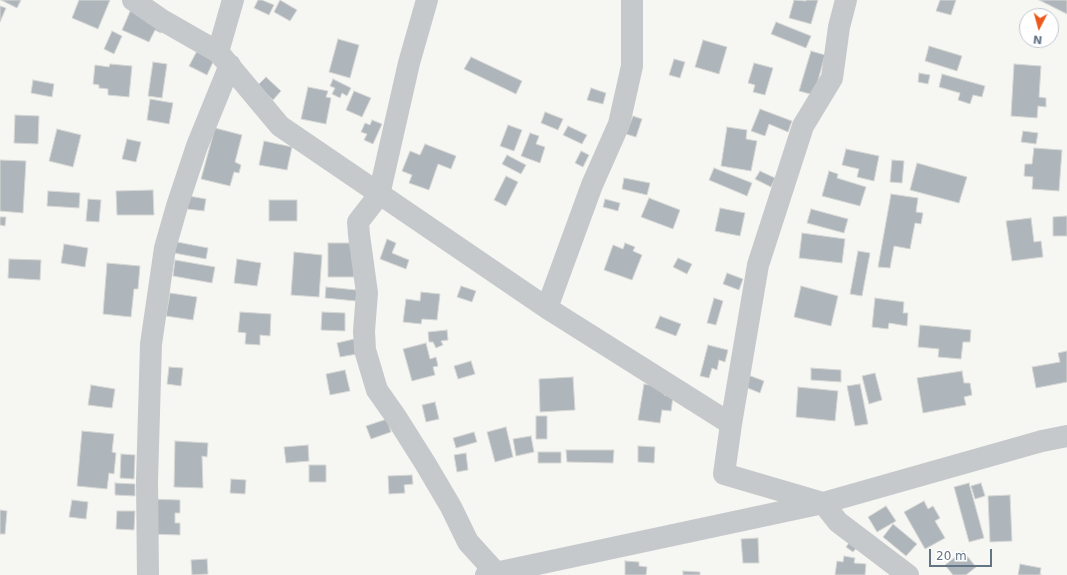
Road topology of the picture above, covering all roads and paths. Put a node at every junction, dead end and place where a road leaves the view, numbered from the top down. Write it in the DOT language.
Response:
graph roads {
  1 [pos="133,0"];
  2 [pos="232,0"];
  3 [pos="427,0"];
  4 [pos="632,0"];
  5 [pos="846,0"];
  6 [pos="224,59"];
  7 [pos="379,195"];
  8 [pos="546,308"];
  9 [pos="731,424"];
  10 [pos="1067,436"];
  11 [pos="823,504"];
  12 [pos="494,574"];
  13 [pos="148,575"];
  14 [pos="908,575"];
  1 -- 6 [label="street"];
  2 -- 6 [label="street"];
  3 -- 7 [label="street"];
  4 -- 8 [label="street"];
  5 -- 9 [label="street"];
  6 -- 7 [label="street"];
  6 -- 13 [label="street"];
  7 -- 8 [label="street"];
  7 -- 12 [label="street"];
  8 -- 9 [label="street"];
  9 -- 11 [label="street"];
  10 -- 11 [label="street"];
  11 -- 12 [label="street"];
  11 -- 14 [label="street"];
}
